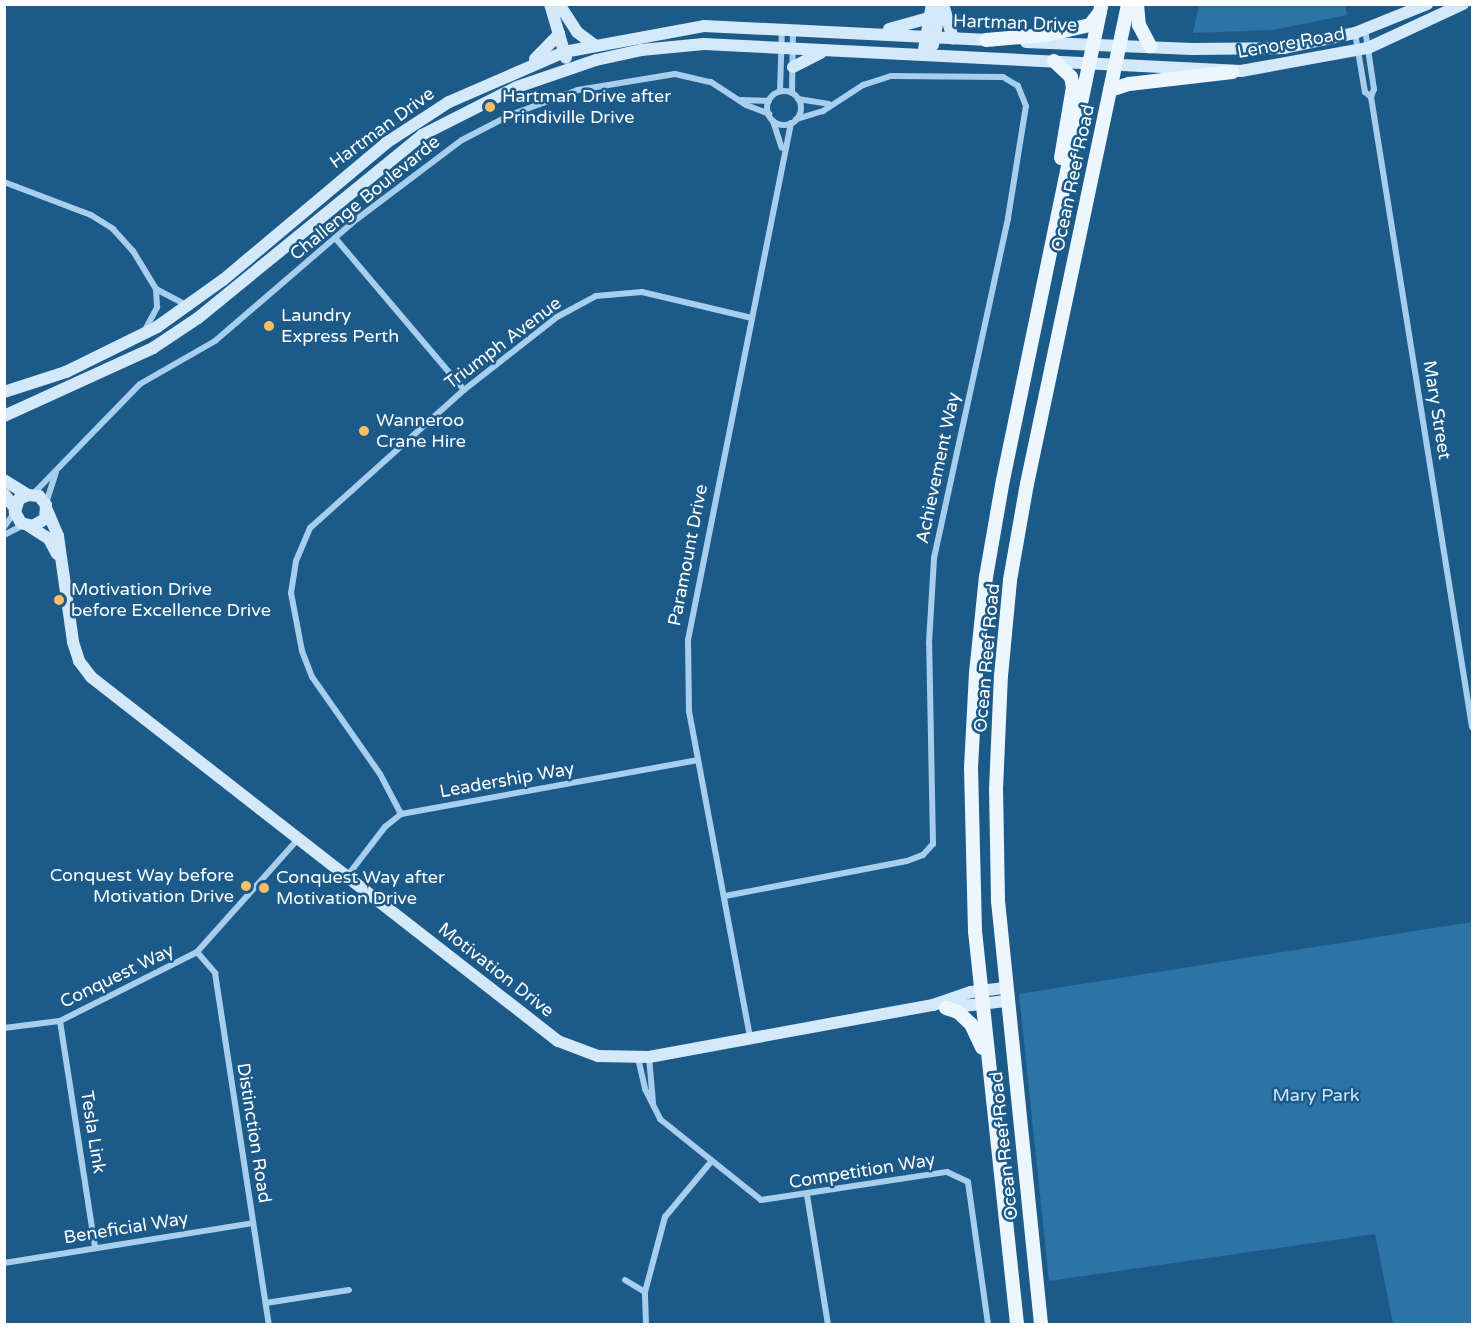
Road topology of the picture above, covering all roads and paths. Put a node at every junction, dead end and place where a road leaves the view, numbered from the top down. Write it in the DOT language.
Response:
graph roads {
  1 [pos="550,4"];
  2 [pos="559,4"];
  3 [pos="932,4"];
  4 [pos="942,4"];
  5 [pos="1128,4"];
  6 [pos="1137,4"];
  7 [pos="1427,4"];
  8 [pos="1463,4"];
  9 [pos="1102,7"];
  10 [pos="929,18"];
  11 [pos="788,28"];
  12 [pos="1360,31"];
  13 [pos="876,32"];
  14 [pos="559,34"];
  15 [pos="930,38"];
  16 [pos="953,39"];
  17 [pos="987,40"];
  18 [pos="594,45"];
  19 [pos="1095,45"];
  20 [pos="1120,45"];
  21 [pos="1150,46"];
  22 [pos="787,48"];
  23 [pos="1363,49"];
  24 [pos="831,50"];
  25 [pos="568,51"];
  26 [pos="928,55"];
  27 [pos="1054,61"];
  28 [pos="1092,64"];
  29 [pos="529,65"];
  30 [pos="1116,65"];
  31 [pos="573,67"];
  32 [pos="793,67"];
  33 [pos="1232,72"];
  34 [pos="1110,90"];
  35 [pos="780,91"];
  36 [pos="792,93"];
  37 [pos="798,99"];
  38 [pos="741,100"];
  39 [pos="769,101"];
  40 [pos="830,104"];
  41 [pos="770,117"];
  42 [pos="793,121"];
  43 [pos="783,152"];
  44 [pos="4,182"];
  45 [pos="336,239"];
  46 [pos="1052,241"];
  47 [pos="156,289"];
  48 [pos="190,306"];
  49 [pos="752,318"];
  50 [pos="141,336"];
  51 [pos="464,390"];
  52 [pos="4,392"];
  53 [pos="4,416"];
  54 [pos="59,467"];
  55 [pos="4,480"];
  56 [pos="4,494"];
  57 [pos="31,494"];
  58 [pos="46,507"];
  59 [pos="15,510"];
  60 [pos="26,526"];
  61 [pos="4,527"];
  62 [pos="4,535"];
  63 [pos="61,563"];
  64 [pos="1473,727"];
  65 [pos="698,760"];
  66 [pos="401,814"];
  67 [pos="300,838"];
  68 [pos="348,875"];
  69 [pos="725,896"];
  70 [pos="197,952"];
  71 [pos="1006,995"];
  72 [pos="981,996"];
  73 [pos="940,1007"];
  74 [pos="60,1021"];
  75 [pos="4,1028"];
  76 [pos="750,1037"];
  77 [pos="644,1058"];
  78 [pos="989,1070"];
  79 [pos="653,1104"];
  80 [pos="710,1162"];
  81 [pos="807,1195"];
  82 [pos="253,1223"];
  83 [pos="95,1248"];
  84 [pos="4,1263"];
  85 [pos="625,1280"];
  86 [pos="349,1290"];
  87 [pos="645,1292"];
  88 [pos="266,1304"];
  89 [pos="269,1324"];
  90 [pos="646,1324"];
  91 [pos="828,1324"];
  92 [pos="988,1324"];
  93 [pos="1017,1324"];
  94 [pos="1041,1324"];
  1 -- 14 [label="main road"];
  2 -- 18 [label="main road"];
  2 -- 25 [label="main road"];
  3 -- 10 [label="main road"];
  4 -- 15 [label="main road"];
  4 -- 16 [label="main road"];
  5 -- 20 [label="main road, Ocean Reef Road"];
  6 -- 21 [label="main road"];
  7 -- 12 [label="main road, Lenore Road"];
  8 -- 23 [label="main road, Lenore Road"];
  9 -- 17 [label="main road"];
  9 -- 19 [label="main road, Ocean Reef Road"];
  10 -- 13 [label="main road"];
  10 -- 15 [label="main road"];
  11 -- 13 [label="main road, Hartman Drive"];
  11 -- 18 [label="main road, Hartman Drive"];
  11 -- 22 [label="street"];
  11 -- 22 [label="street"];
  12 -- 21 [label="main road, Lenore Road"];
  12 -- 23 [label="street, Mary Street"];
  12 -- 23 [label="street, Mary Street"];
  13 -- 15 [label="main road, Hartman Drive"];
  14 -- 25 [label="main road"];
  14 -- 29 [label="main road"];
  15 -- 16 [label="main road, Hartman Drive"];
  15 -- 26 [label="main road"];
  16 -- 17 [label="main road, Hartman Drive"];
  17 -- 19 [label="main road, Hartman Drive"];
  18 -- 25 [label="main road, Hartman Drive"];
  19 -- 20 [label="main road, Hartman Drive"];
  19 -- 28 [label="main road, Ocean Reef Road"];
  20 -- 21 [label="main road, Lenore Road"];
  20 -- 30 [label="main road, Ocean Reef Road"];
  22 -- 24 [label="main road, Hartman Drive"];
  22 -- 31 [label="main road, Hartman Drive"];
  22 -- 32 [label="street"];
  22 -- 35 [label="street"];
  23 -- 33 [label="main road, Lenore Road"];
  23 -- 64 [label="street, Mary Street"];
  24 -- 26 [label="main road, Hartman Drive"];
  24 -- 32 [label="main road"];
  25 -- 29 [label="main road, Hartman Drive"];
  25 -- 31 [label="main road"];
  26 -- 27 [label="main road, Hartman Drive"];
  27 -- 28 [label="main road, Hartman Drive"];
  27 -- 46 [label="main road"];
  28 -- 30 [label="main road, Hartman Drive"];
  28 -- 46 [label="main road, Ocean Reef Road"];
  29 -- 48 [label="main road, Hartman Drive"];
  30 -- 33 [label="main road, Lenore Road"];
  30 -- 34 [label="main road, Ocean Reef Road"];
  31 -- 53 [label="main road, Hartman Drive"];
  32 -- 36 [label="street"];
  33 -- 34 [label="main road"];
  34 -- 71 [label="main road, Ocean Reef Road"];
  35 -- 36 [label="street"];
  35 -- 39 [label="street"];
  36 -- 37 [label="street"];
  37 -- 40 [label="street"];
  37 -- 42 [label="street"];
  38 -- 39 [label="street, Challenge Boulevarde"];
  38 -- 41 [label="street, Challenge Boulevarde"];
  38 -- 45 [label="street, Challenge Boulevarde"];
  39 -- 41 [label="street"];
  40 -- 42 [label="street, Achievement Way"];
  40 -- 69 [label="street, Achievement Way"];
  41 -- 42 [label="street"];
  41 -- 43 [label="street, Paramount Drive"];
  42 -- 43 [label="street, Paramount Drive"];
  43 -- 49 [label="street, Paramount Drive"];
  44 -- 47 [label="street"];
  45 -- 51 [label="street"];
  45 -- 54 [label="street, Challenge Boulevarde"];
  46 -- 72 [label="main road, Ocean Reef Road"];
  47 -- 48 [label="street"];
  47 -- 50 [label="street"];
  48 -- 50 [label="main road, Hartman Drive"];
  49 -- 51 [label="street, Triumph Avenue"];
  49 -- 65 [label="street, Paramount Drive"];
  50 -- 52 [label="main road, Hartman Drive"];
  51 -- 66 [label="street, Triumph Avenue"];
  54 -- 57 [label="street, Challenge Boulevarde"];
  54 -- 58 [label="street, Challenge Boulevarde"];
  55 -- 57 [label="main road"];
  56 -- 59 [label="main road"];
  57 -- 58 [label="main road"];
  57 -- 59 [label="main road"];
  58 -- 60 [label="main road"];
  58 -- 63 [label="main road, Motivation Drive"];
  59 -- 60 [label="main road, Motivation Drive"];
  59 -- 61 [label="street"];
  60 -- 62 [label="street"];
  60 -- 63 [label="main road, Motivation Drive"];
  63 -- 67 [label="main road, Motivation Drive"];
  65 -- 66 [label="street, Leadership Way"];
  65 -- 69 [label="street, Paramount Drive"];
  66 -- 68 [label="street"];
  67 -- 68 [label="main road, Motivation Drive"];
  67 -- 70 [label="street, Conquest Way"];
  68 -- 77 [label="main road, Motivation Drive"];
  69 -- 76 [label="street, Paramount Drive"];
  70 -- 74 [label="street, Conquest Way"];
  70 -- 82 [label="street, Distinction Road"];
  71 -- 72 [label="main road, Motivation Drive"];
  71 -- 94 [label="main road, Ocean Reef Road"];
  72 -- 73 [label="main road, Motivation Drive"];
  72 -- 78 [label="main road, Ocean Reef Road"];
  73 -- 76 [label="main road, Motivation Drive"];
  73 -- 78 [label="main road"];
  74 -- 75 [label="street, Conquest Way"];
  74 -- 83 [label="street, Tesla Link"];
  76 -- 77 [label="main road, Motivation Drive"];
  77 -- 79 [label="street, Competition Way"];
  77 -- 79 [label="street, Competition Way"];
  78 -- 93 [label="main road, Ocean Reef Road"];
  79 -- 80 [label="street, Competition Way"];
  80 -- 81 [label="street, Competition Way"];
  80 -- 87 [label="street"];
  81 -- 91 [label="street"];
  81 -- 92 [label="street, Competition Way"];
  82 -- 83 [label="street, Beneficial Way"];
  82 -- 88 [label="street, Distinction Road"];
  83 -- 84 [label="street, Beneficial Way"];
  85 -- 87 [label="street"];
  86 -- 88 [label="street"];
  87 -- 90 [label="street"];
  88 -- 89 [label="street, Distinction Road"];
}
